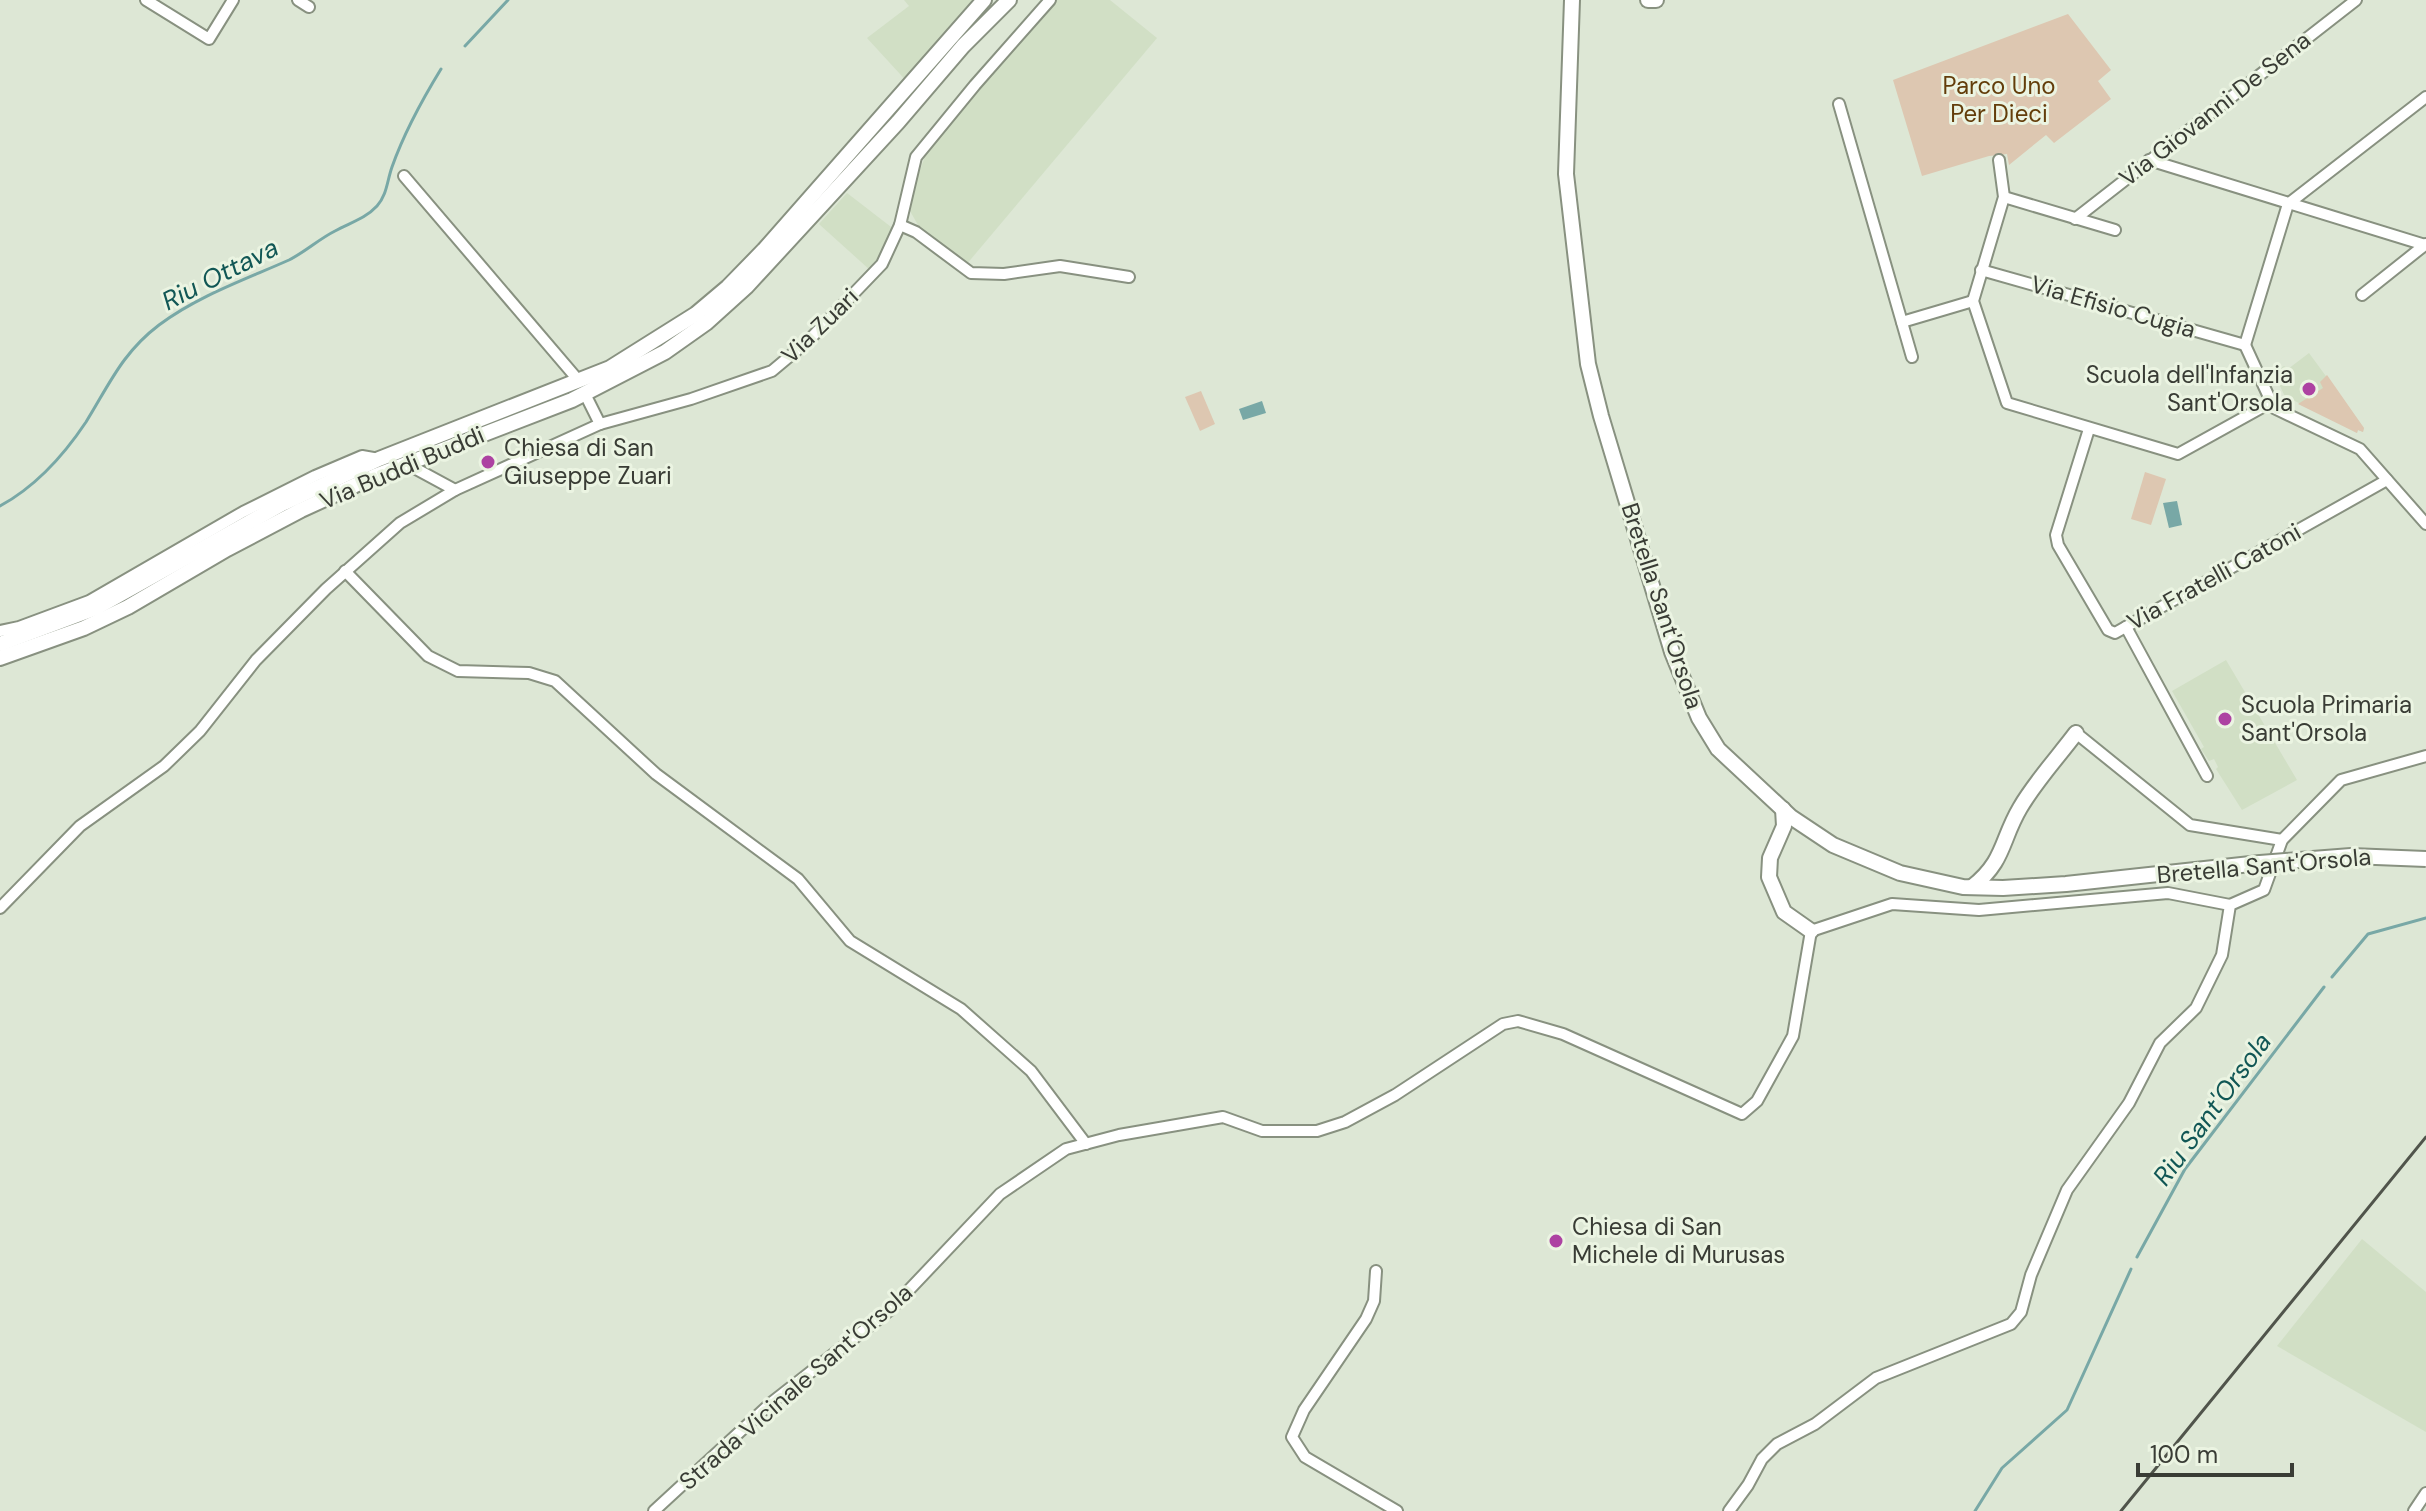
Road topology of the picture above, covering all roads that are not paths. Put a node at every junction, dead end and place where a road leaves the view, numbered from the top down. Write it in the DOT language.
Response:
graph roads {
  1 [pos="146,0"];
  2 [pos="233,0"];
  3 [pos="298,0"];
  4 [pos="984,0"];
  5 [pos="1009,0"];
  6 [pos="1050,0"];
  7 [pos="1572,0"];
  8 [pos="1648,0"];
  9 [pos="1656,0"];
  10 [pos="2356,0"];
  11 [pos="309,7"];
  12 [pos="2426,97"];
  13 [pos="1839,104"];
  14 [pos="1999,160"];
  15 [pos="2149,160"];
  16 [pos="404,176"];
  17 [pos="2004,197"];
  18 [pos="2288,204"];
  19 [pos="2075,219"];
  20 [pos="900,225"];
  21 [pos="2115,230"];
  22 [pos="2425,245"];
  23 [pos="1981,270"];
  24 [pos="1129,277"];
  25 [pos="2362,295"];
  26 [pos="1973,301"];
  27 [pos="1902,322"];
  28 [pos="2245,345"];
  29 [pos="1912,357"];
  30 [pos="582,388"];
  31 [pos="2270,403"];
  32 [pos="600,424"];
  33 [pos="2089,429"];
  34 [pos="379,459"];
  35 [pos="407,464"];
  36 [pos="2387,480"];
  37 [pos="455,490"];
  38 [pos="2426,524"];
  39 [pos="345,571"];
  40 [pos="2126,627"];
  41 [pos="0,631"];
  42 [pos="0,644"];
  43 [pos="0,658"];
  44 [pos="2076,733"];
  45 [pos="2426,756"];
  46 [pos="2207,776"];
  47 [pos="1783,809"];
  48 [pos="1809,829"];
  49 [pos="2282,840"];
  50 [pos="1776,846"];
  51 [pos="2000,856"];
  52 [pos="2426,859"];
  53 [pos="1972,887"];
  54 [pos="2023,887"];
  55 [pos="2230,905"];
  56 [pos="0,908"];
  57 [pos="1811,931"];
  58 [pos="1086,1144"];
  59 [pos="1376,1271"];
  60 [pos="2426,1493"];
  61 [pos="654,1511"];
  62 [pos="1397,1511"];
  63 [pos="1729,1511"];
  64 [pos="2414,1511"];
  1 -- 2 [label="street"];
  3 -- 11 [label="street"];
  4 -- 30 [label="main road, Via Buddi Buddi"];
  5 -- 30 [label="main road, Via Buddi Buddi"];
  6 -- 20 [label="street, Via Zuari"];
  7 -- 47 [label="main road, Bretella Sant'Orsola"];
  8 -- 9 [label="main road"];
  10 -- 15 [label="street, Via Giovanni De Sena"];
  12 -- 18 [label="street"];
  13 -- 27 [label="street"];
  14 -- 17 [label="street"];
  15 -- 18 [label="street"];
  15 -- 19 [label="street, Via Giovanni De Sena"];
  16 -- 30 [label="street"];
  17 -- 19 [label="street"];
  17 -- 23 [label="street"];
  18 -- 22 [label="street"];
  18 -- 28 [label="street"];
  19 -- 21 [label="street"];
  20 -- 24 [label="street"];
  20 -- 32 [label="street, Via Zuari"];
  22 -- 25 [label="street"];
  23 -- 26 [label="street"];
  23 -- 28 [label="street, Via Efisio Cugia"];
  26 -- 27 [label="street"];
  26 -- 33 [label="street"];
  27 -- 29 [label="street"];
  28 -- 31 [label="street"];
  30 -- 32 [label="street"];
  30 -- 34 [label="main road, Via Buddi Buddi"];
  30 -- 35 [label="main road, Via Buddi Buddi"];
  31 -- 33 [label="street"];
  31 -- 36 [label="street"];
  32 -- 37 [label="street, Via Zuari"];
  33 -- 40 [label="street, Via Fratelli Catoni"];
  34 -- 41 [label="street"];
  34 -- 42 [label="main road, Via Buddi Buddi"];
  35 -- 37 [label="street"];
  35 -- 43 [label="main road, Via Buddi Buddi"];
  36 -- 38 [label="street"];
  36 -- 40 [label="street, Via Fratelli Catoni"];
  37 -- 39 [label="street, Via Zuari"];
  39 -- 56 [label="street, Via Zuari"];
  39 -- 58 [label="street"];
  40 -- 46 [label="street"];
  44 -- 49 [label="street"];
  44 -- 51 [label="main road"];
  45 -- 49 [label="street"];
  47 -- 48 [label="main road, Bretella Sant'Orsola"];
  47 -- 50 [label="main road"];
  48 -- 50 [label="main road"];
  48 -- 53 [label="main road, Bretella Sant'Orsola"];
  49 -- 55 [label="street"];
  50 -- 57 [label="main road"];
  51 -- 53 [label="main road"];
  51 -- 54 [label="main road"];
  52 -- 54 [label="main road, Bretella Sant'Orsola, bridge"];
  53 -- 54 [label="main road, Bretella Sant'Orsola"];
  55 -- 57 [label="street"];
  55 -- 63 [label="street"];
  57 -- 58 [label="street, Strada Vicinale Sant'Orsola"];
  58 -- 61 [label="street, Strada Vicinale Sant'Orsola"];
  59 -- 62 [label="street"];
  60 -- 64 [label="street"];
}
